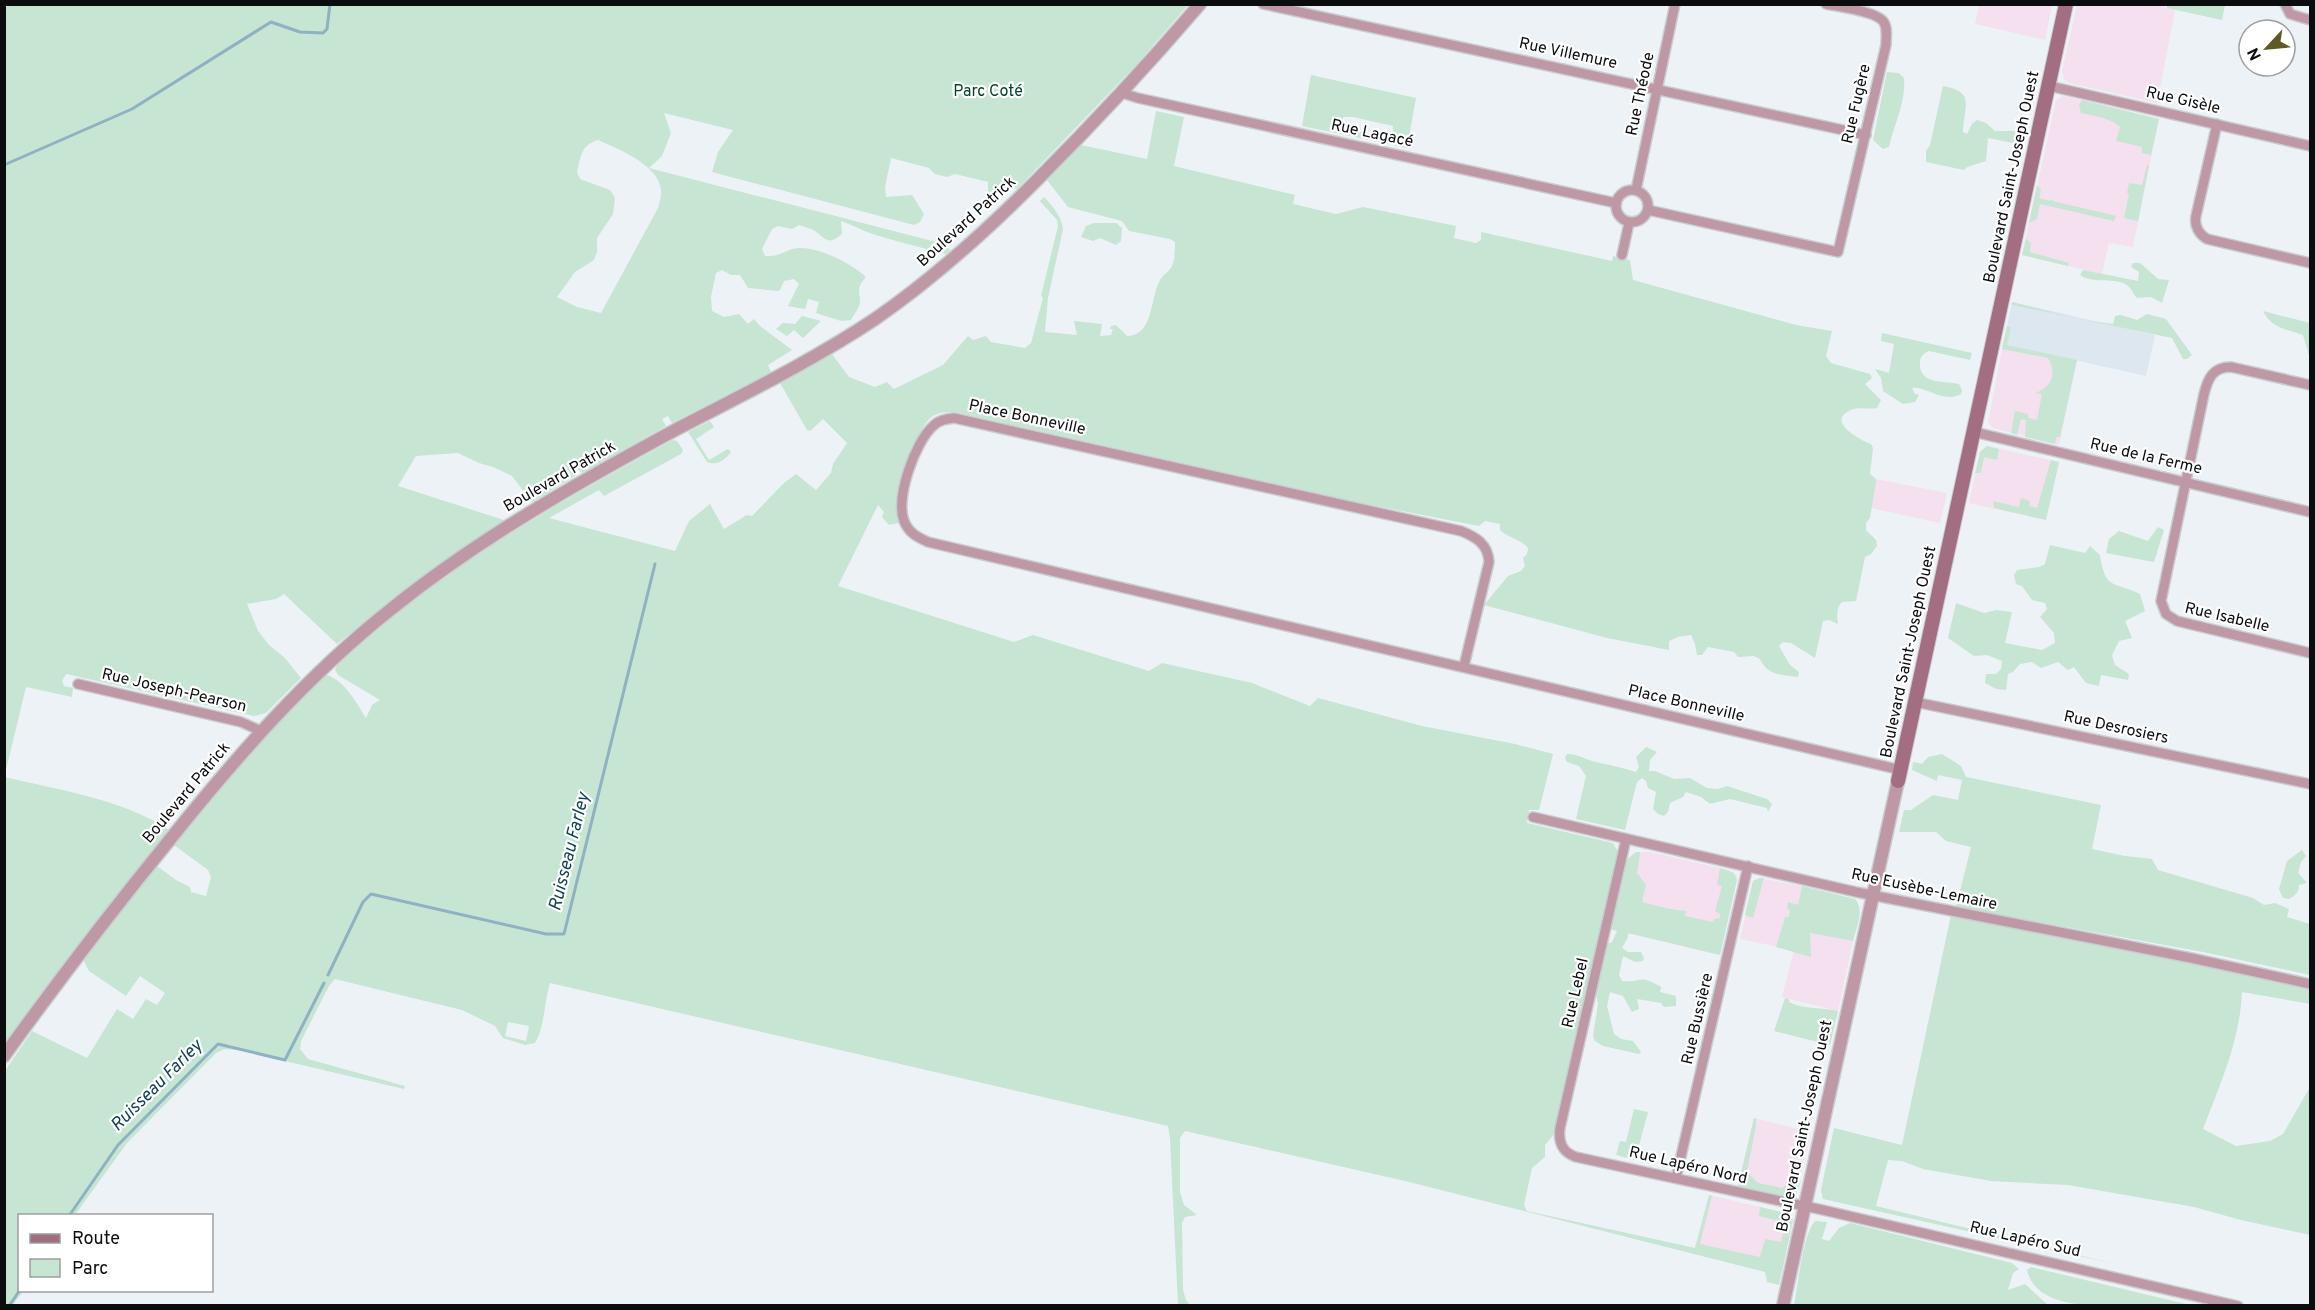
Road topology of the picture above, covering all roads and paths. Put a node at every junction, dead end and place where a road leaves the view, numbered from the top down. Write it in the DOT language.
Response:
graph roads {
  1 [pos="1200,4"];
  2 [pos="1263,4"];
  3 [pos="1676,4"];
  4 [pos="1826,4"];
  5 [pos="2066,4"];
  6 [pos="2285,4"];
  7 [pos="2310,20"];
  8 [pos="2049,86"];
  9 [pos="1658,89"];
  10 [pos="1122,93"];
  11 [pos="2217,124"];
  12 [pos="1866,135"];
  13 [pos="2310,146"];
  14 [pos="1636,190"];
  15 [pos="1616,203"];
  16 [pos="1648,210"];
  17 [pos="1629,222"];
  18 [pos="1622,255"];
  19 [pos="2310,263"];
  20 [pos="2310,385"];
  21 [pos="1974,432"];
  22 [pos="2185,482"];
  23 [pos="2310,512"];
  24 [pos="2310,652"];
  25 [pos="1464,666"];
  26 [pos="78,684"];
  27 [pos="1915,702"];
  28 [pos="261,731"];
  29 [pos="1899,775"];
  30 [pos="2310,784"];
  31 [pos="1533,817"];
  32 [pos="1626,839"];
  33 [pos="1748,866"];
  34 [pos="1873,895"];
  35 [pos="2310,984"];
  36 [pos="4,1056"];
  37 [pos="1566,1152"];
  38 [pos="1676,1178"];
  39 [pos="1805,1207"];
  40 [pos="1783,1305"];
  41 [pos="2238,1305"];
  1 -- 10 [label="street, Boulevard Patrick"];
  2 -- 9 [label="street, Rue Villemure"];
  3 -- 9 [label="street, Rue Théode"];
  4 -- 12 [label="street, Rue Fugère"];
  5 -- 8 [label="main road, Boulevard Saint-Joseph Ouest"];
  6 -- 7 [label="street"];
  8 -- 11 [label="street, Rue Gisèle"];
  8 -- 21 [label="main road, Boulevard Saint-Joseph Ouest"];
  9 -- 12 [label="street, Rue Villemure"];
  9 -- 14 [label="street, Rue Théode"];
  10 -- 15 [label="street, Rue Lagacé"];
  10 -- 28 [label="street, Boulevard Patrick"];
  11 -- 13 [label="street, Rue Gisèle"];
  11 -- 19 [label="street"];
  12 -- 16 [label="street, Rue Fugère"];
  14 -- 15 [label="street"];
  14 -- 16 [label="street"];
  15 -- 17 [label="street"];
  16 -- 17 [label="street"];
  17 -- 18 [label="street"];
  20 -- 22 [label="street"];
  21 -- 22 [label="street, Rue de la Ferme"];
  21 -- 27 [label="main road, Boulevard Saint-Joseph Ouest"];
  22 -- 23 [label="street, Rue de la Ferme"];
  22 -- 24 [label="street, Rue Isabelle"];
  25 -- 25 [label="street, Place Bonneville"];
  25 -- 29 [label="street, Place Bonneville"];
  26 -- 28 [label="street, Rue Joseph-Pearson"];
  27 -- 29 [label="main road, Boulevard Saint-Joseph Ouest"];
  27 -- 30 [label="street, Rue Desrosiers"];
  28 -- 36 [label="street, Boulevard Patrick"];
  29 -- 34 [label="street, Boulevard Saint-Joseph Ouest"];
  31 -- 32 [label="street, Rue Eusèbe-Lemaire"];
  32 -- 33 [label="street, Rue Eusèbe-Lemaire"];
  32 -- 37 [label="street, Rue Lebel"];
  33 -- 34 [label="street, Rue Eusèbe-Lemaire"];
  33 -- 38 [label="street, Rue Bussière"];
  34 -- 35 [label="street, Rue Eusèbe-Lemaire"];
  34 -- 39 [label="street, Boulevard Saint-Joseph Ouest"];
  37 -- 38 [label="street, Rue Lapéro Nord"];
  38 -- 39 [label="street, Rue Lapéro Nord"];
  39 -- 40 [label="street, Boulevard Saint-Joseph Ouest"];
  39 -- 41 [label="street, Rue Lapéro Sud"];
}
